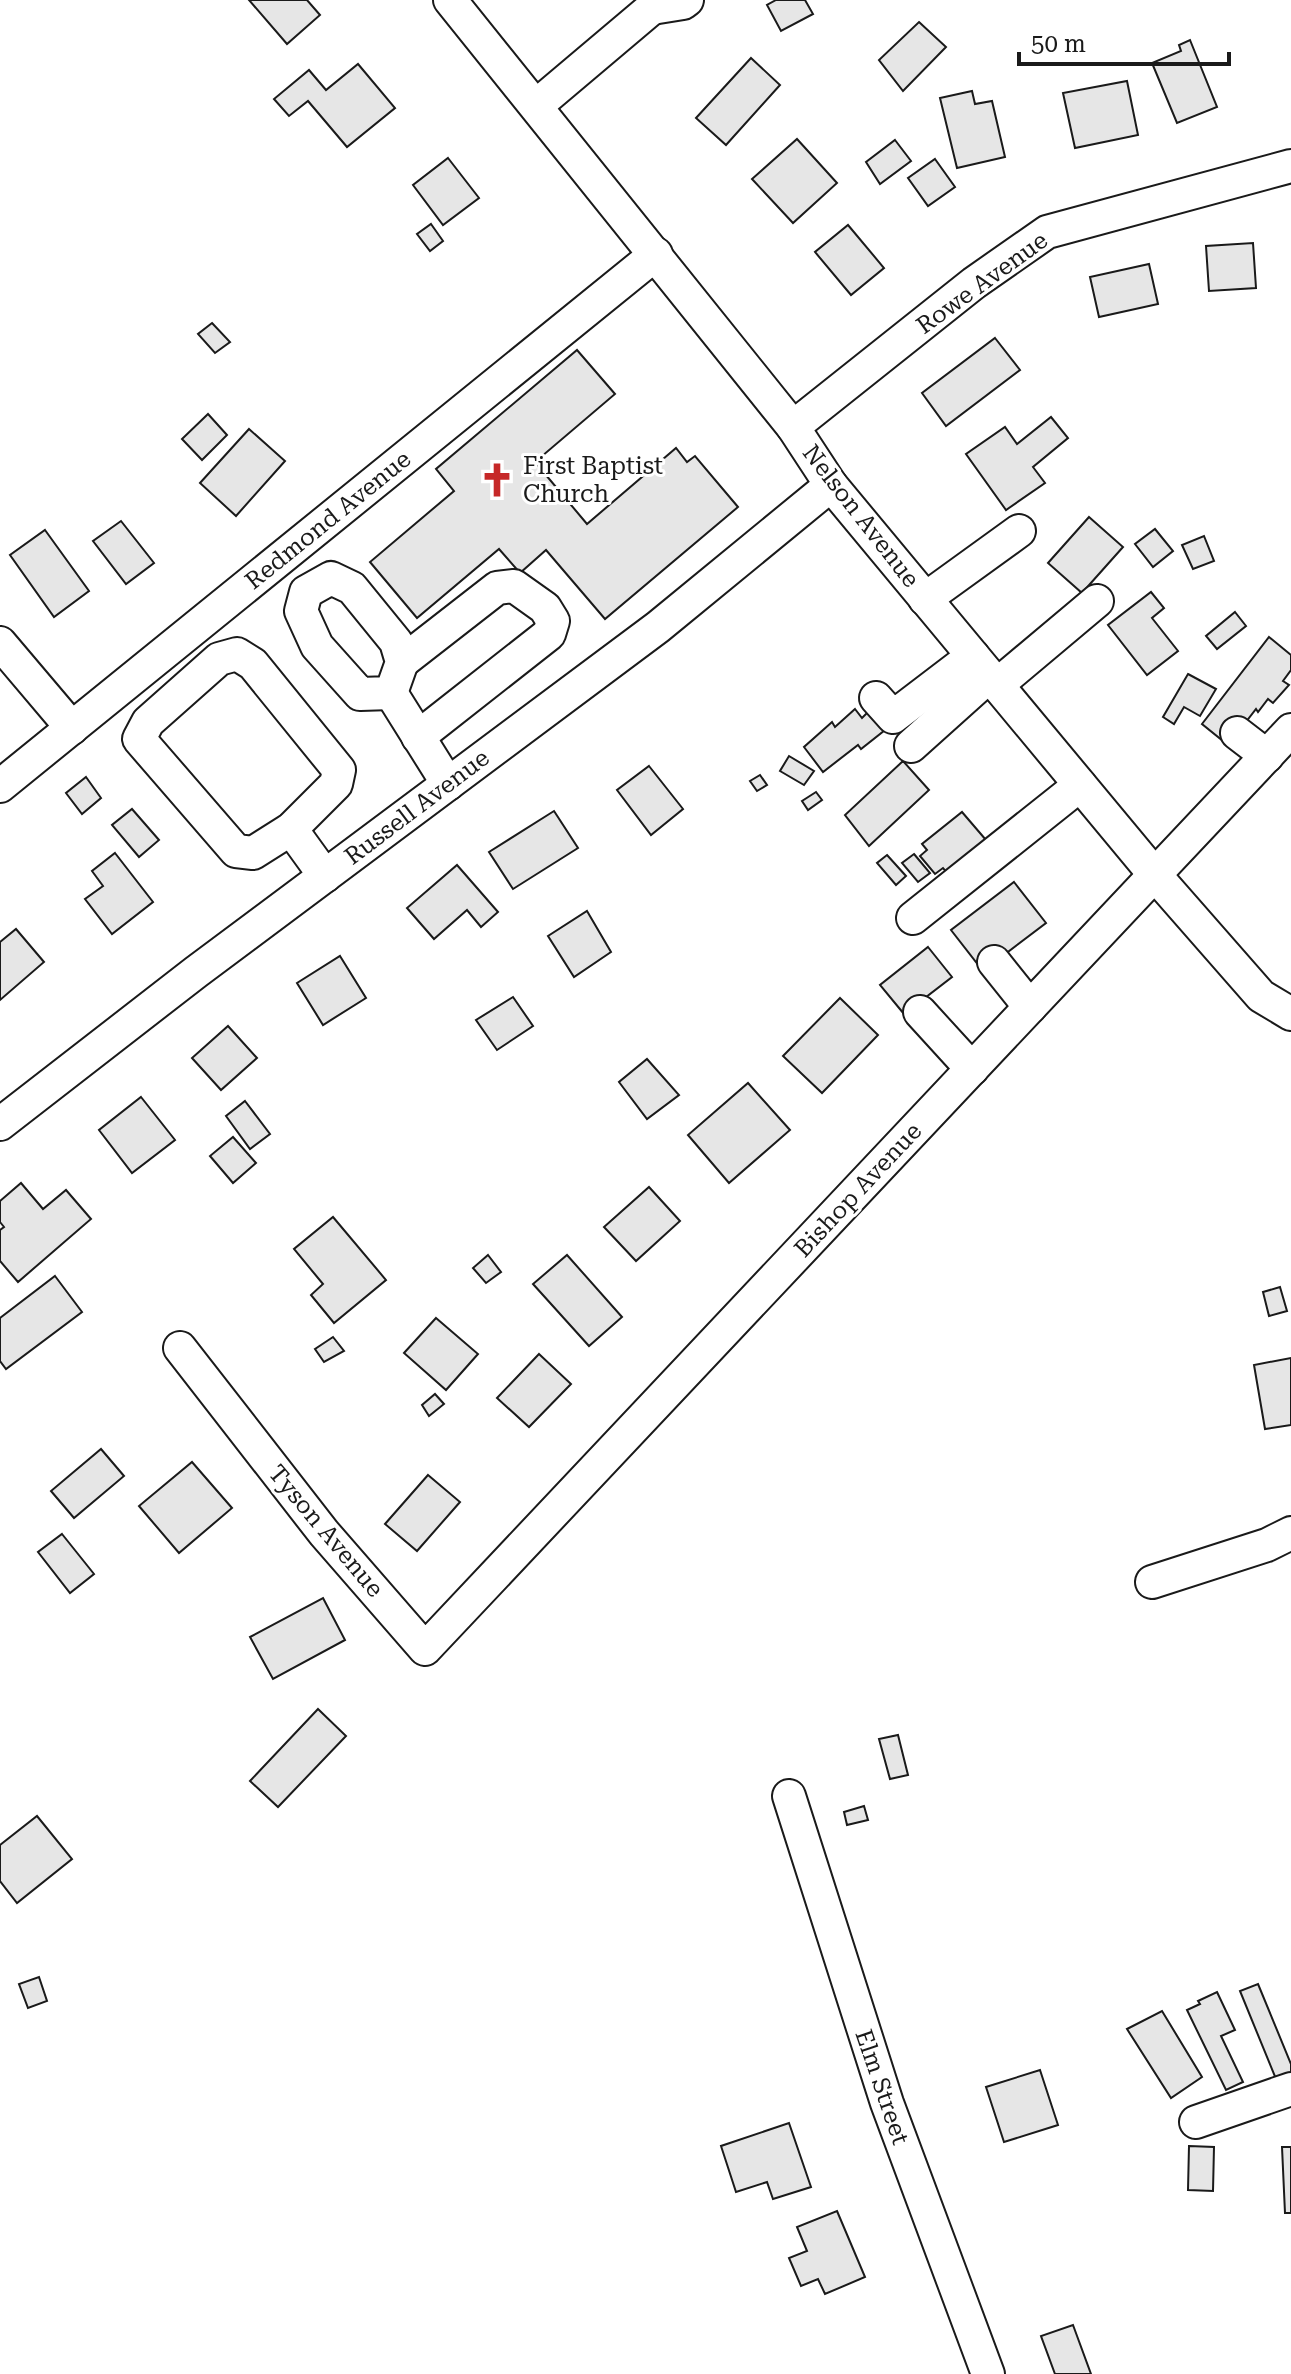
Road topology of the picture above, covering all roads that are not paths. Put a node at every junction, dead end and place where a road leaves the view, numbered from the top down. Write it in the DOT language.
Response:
graph roads {
  1 [pos="687,0"];
  2 [pos="454,2"];
  3 [pos="654,4"];
  4 [pos="536,106"];
  5 [pos="1291,166"];
  6 [pos="656,254"];
  7 [pos="793,427"];
  8 [pos="831,485"];
  9 [pos="1019,531"];
  10 [pos="925,599"];
  11 [pos="1097,601"];
  12 [pos="0,643"];
  13 [pos="402,662"];
  14 [pos="986,672"];
  15 [pos="391,693"];
  16 [pos="876,698"];
  17 [pos="72,728"];
  18 [pos="1291,730"];
  19 [pos="1237,733"];
  20 [pos="418,737"];
  21 [pos="911,746"];
  22 [pos="1267,756"];
  23 [pos="448,784"];
  24 [pos="1080,785"];
  25 [pos="0,786"];
  26 [pos="291,829"];
  27 [pos="1155,875"];
  28 [pos="325,876"];
  29 [pos="913,918"];
  30 [pos="994,962"];
  31 [pos="1030,1007"];
  32 [pos="920,1012"];
  33 [pos="1291,1014"];
  34 [pos="972,1069"];
  35 [pos="0,1124"];
  36 [pos="180,1348"];
  37 [pos="1291,1533"];
  38 [pos="1152,1582"];
  39 [pos="425,1649"];
  40 [pos="789,1796"];
  41 [pos="1291,2089"];
  42 [pos="1196,2122"];
  43 [pos="988,2374"];
  1 -- 3 [label="street"];
  2 -- 4 [label="street, Nelson Avenue"];
  3 -- 4 [label="street"];
  4 -- 6 [label="street, Nelson Avenue"];
  5 -- 7 [label="street, Rowe Avenue"];
  6 -- 7 [label="street, Nelson Avenue"];
  6 -- 17 [label="street, Redmond Avenue"];
  7 -- 8 [label="street, Nelson Avenue"];
  8 -- 10 [label="street, Nelson Avenue"];
  8 -- 23 [label="street, Russell Avenue"];
  9 -- 10 [label="street"];
  10 -- 14 [label="street, Nelson Avenue"];
  11 -- 14 [label="street"];
  12 -- 17 [label="street"];
  13 -- 15 [label="street"];
  13 -- 15 [label="street"];
  13 -- 20 [label="street"];
  14 -- 16 [label="street"];
  14 -- 21 [label="street"];
  14 -- 24 [label="street, Nelson Avenue"];
  15 -- 20 [label="street"];
  17 -- 25 [label="street, Redmond Avenue"];
  18 -- 22 [label="street, Bishop Avenue"];
  19 -- 22 [label="street"];
  20 -- 23 [label="street"];
  22 -- 27 [label="street, Bishop Avenue"];
  23 -- 28 [label="street, Russell Avenue"];
  24 -- 27 [label="street, Nelson Avenue"];
  24 -- 29 [label="street"];
  26 -- 26 [label="street"];
  26 -- 28 [label="street"];
  27 -- 31 [label="street, Bishop Avenue"];
  27 -- 33 [label="street, Nelson Avenue"];
  28 -- 35 [label="street, Russell Avenue"];
  30 -- 31 [label="street"];
  31 -- 34 [label="street, Bishop Avenue"];
  32 -- 34 [label="street"];
  34 -- 39 [label="street, Bishop Avenue"];
  36 -- 39 [label="street, Tyson Avenue"];
  37 -- 38 [label="street"];
  40 -- 43 [label="street, Elm Street"];
  41 -- 42 [label="street"];
}
